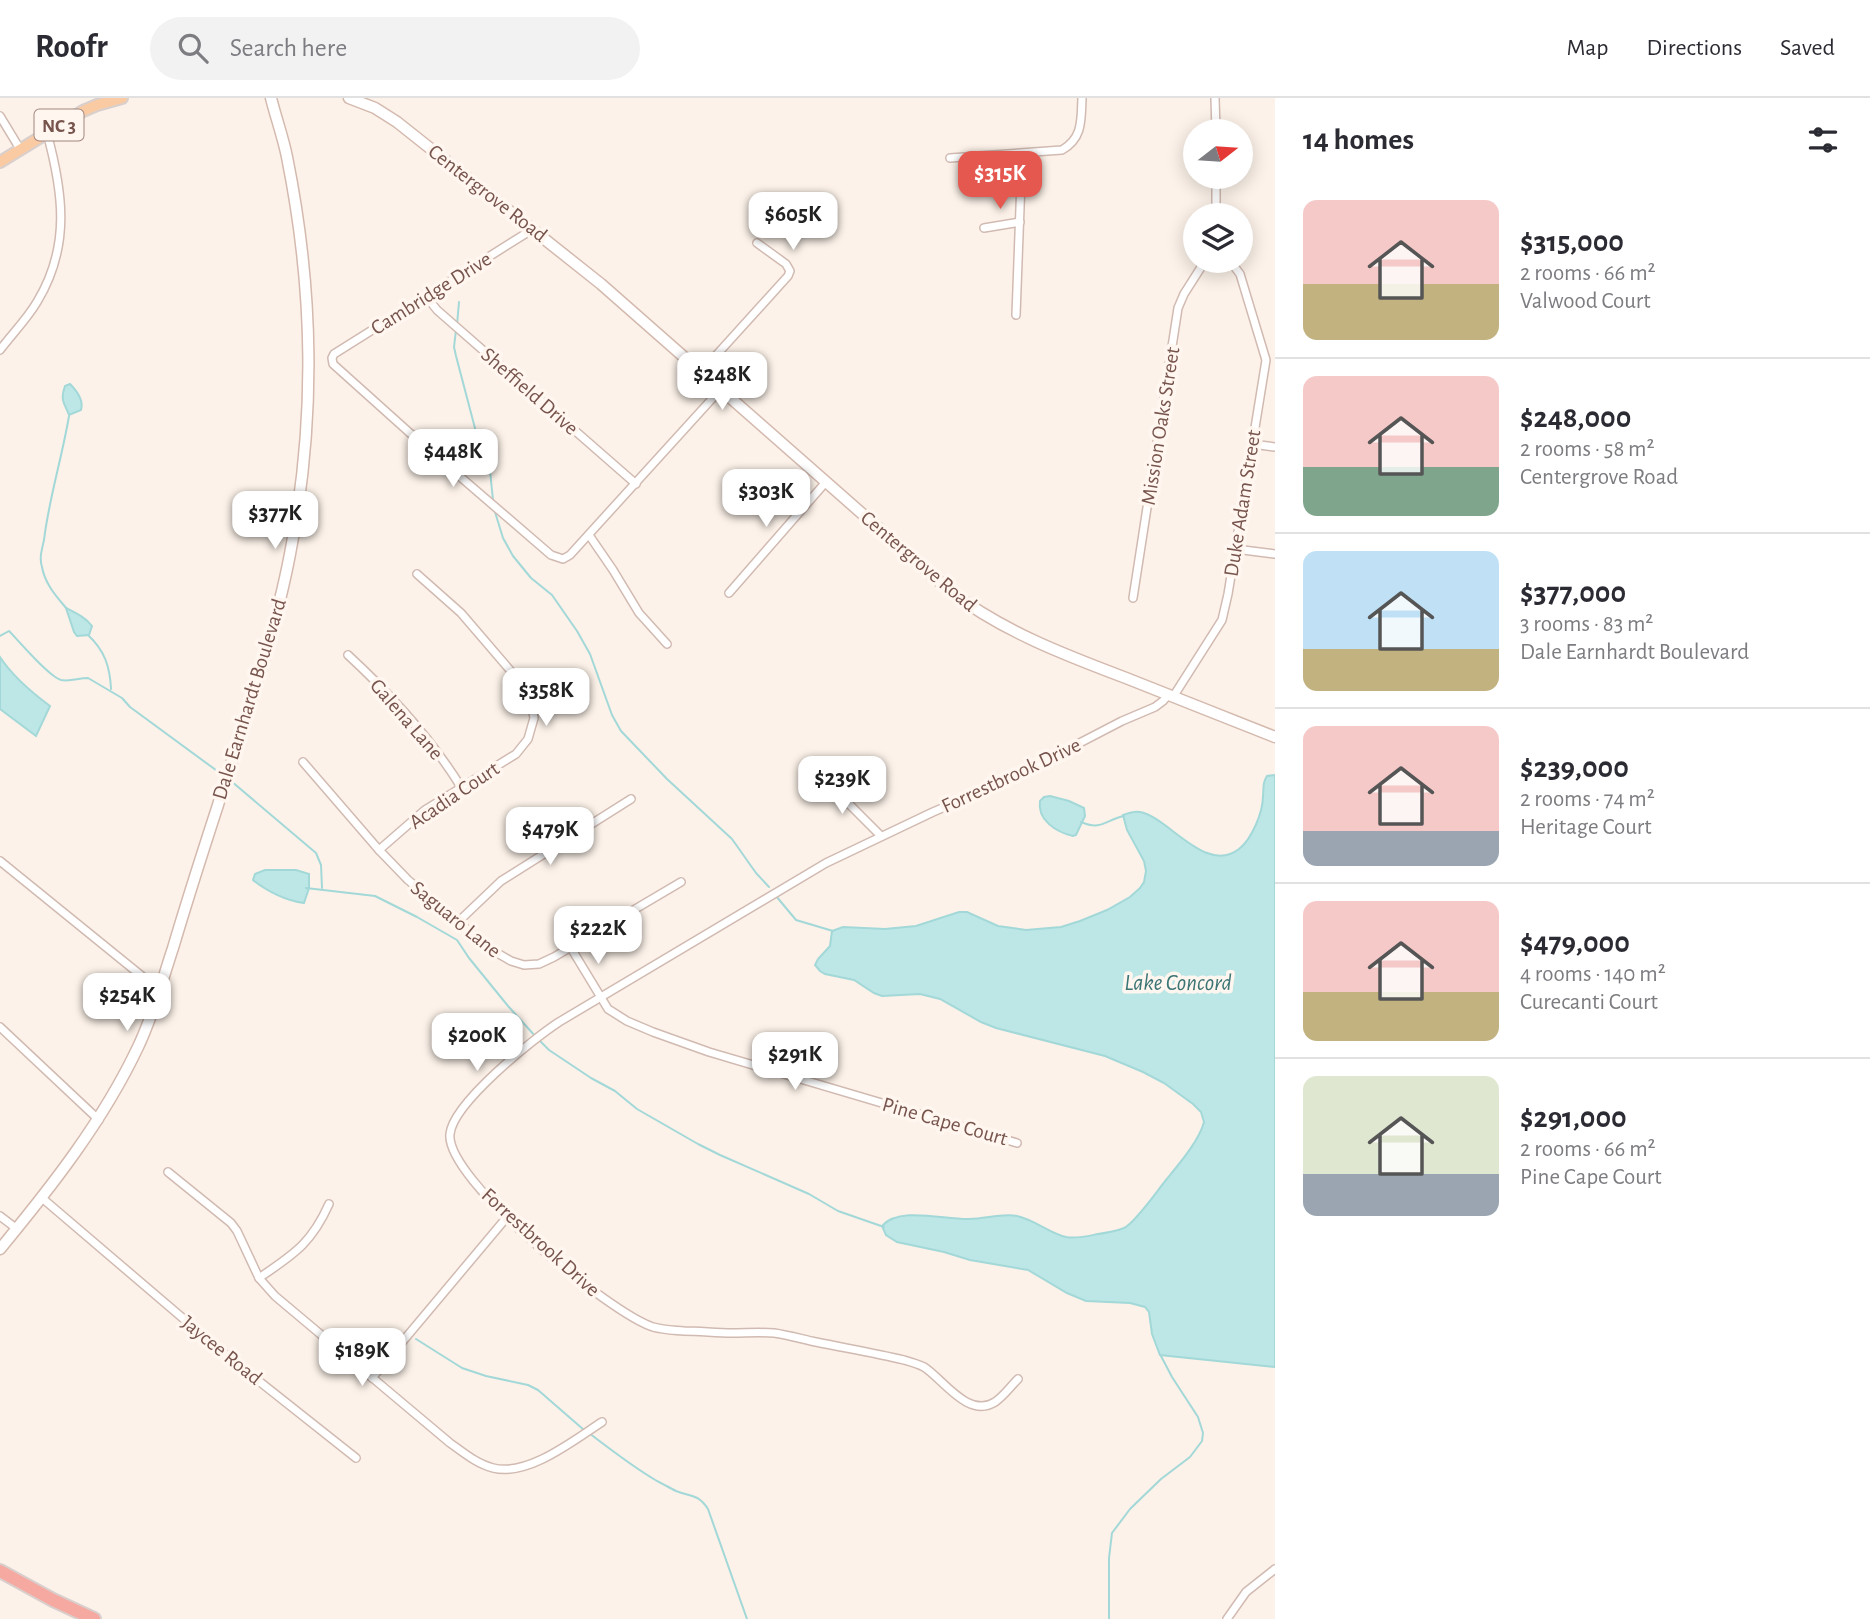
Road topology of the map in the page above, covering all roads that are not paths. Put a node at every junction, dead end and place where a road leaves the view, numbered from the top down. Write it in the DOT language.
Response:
graph roads {
  1 [pos="117,98"];
  2 [pos="271,98"];
  3 [pos="349,98"];
  4 [pos="1082,98"];
  5 [pos="1215,98"];
  6 [pos="0,116"];
  7 [pos="1216,119"];
  8 [pos="47,133"];
  9 [pos="20,149"];
  10 [pos="1022,154"];
  11 [pos="950,158"];
  12 [pos="0,162"];
  13 [pos="1020,222"];
  14 [pos="984,228"];
  15 [pos="533,229"];
  16 [pos="757,243"];
  17 [pos="1197,273"];
  18 [pos="1239,273"];
  19 [pos="426,296"];
  20 [pos="1016,315"];
  21 [pos="0,350"];
  22 [pos="701,372"];
  23 [pos="720,390"];
  24 [pos="1252,444"];
  25 [pos="1275,447"];
  26 [pos="825,483"];
  27 [pos="636,484"];
  28 [pos="589,535"];
  29 [pos="1236,549"];
  30 [pos="1275,554"];
  31 [pos="416,574"];
  32 [pos="729,593"];
  33 [pos="1133,598"];
  34 [pos="667,644"];
  35 [pos="348,656"];
  36 [pos="1171,696"];
  37 [pos="1275,737"];
  38 [pos="303,762"];
  39 [pos="820,778"];
  40 [pos="461,787"];
  41 [pos="631,799"];
  42 [pos="881,836"];
  43 [pos="379,850"];
  44 [pos="0,861"];
  45 [pos="681,882"];
  46 [pos="458,921"];
  47 [pos="571,948"];
  48 [pos="159,990"];
  49 [pos="600,998"];
  50 [pos="0,1027"];
  51 [pos="99,1120"];
  52 [pos="1017,1143"];
  53 [pos="168,1172"];
  54 [pos="42,1198"];
  55 [pos="329,1204"];
  56 [pos="0,1216"];
  57 [pos="507,1217"];
  58 [pos="17,1229"];
  59 [pos="0,1249"];
  60 [pos="260,1278"];
  61 [pos="372,1378"];
  62 [pos="1017,1379"];
  63 [pos="602,1422"];
  64 [pos="356,1458"];
  65 [pos="1275,1569"];
  66 [pos="0,1571"];
  67 [pos="94,1619"];
  68 [pos="1227,1619"];
  1 -- 8 [label="main road, NC 3"];
  2 -- 48 [label="main road, Dale Earnhardt Boulevard"];
  3 -- 15 [label="main road, Centergrove Road"];
  4 -- 10 [label="street"];
  5 -- 7 [label="street"];
  6 -- 9 [label="street"];
  8 -- 9 [label="main road, NC 3"];
  8 -- 21 [label="street"];
  9 -- 12 [label="main road, NC 3"];
  10 -- 11 [label="street"];
  10 -- 13 [label="street"];
  13 -- 14 [label="street"];
  13 -- 20 [label="street"];
  15 -- 19 [label="street, Cambridge Drive"];
  15 -- 22 [label="main road, Centergrove Road"];
  16 -- 22 [label="street"];
  17 -- 33 [label="street, Mission Oaks Street"];
  18 -- 24 [label="street, Duke Adam Street"];
  19 -- 27 [label="street, Sheffield Drive"];
  19 -- 28 [label="street, Cambridge Drive"];
  22 -- 23 [label="main road, Centergrove Road"];
  23 -- 26 [label="main road, Centergrove Road"];
  23 -- 27 [label="street"];
  24 -- 25 [label="street"];
  24 -- 29 [label="street, Duke Adam Street"];
  26 -- 32 [label="street"];
  26 -- 36 [label="main road, Centergrove Road"];
  27 -- 28 [label="street"];
  28 -- 34 [label="street"];
  29 -- 30 [label="street"];
  29 -- 36 [label="street, Duke Adam Street"];
  31 -- 40 [label="street, Acadia Court"];
  35 -- 40 [label="street, Galena Lane"];
  36 -- 37 [label="main road, Centergrove Road"];
  36 -- 42 [label="street, Forrestbrook Drive"];
  38 -- 43 [label="street, Saguaro Lane"];
  39 -- 42 [label="street"];
  40 -- 43 [label="street, Acadia Court"];
  41 -- 46 [label="street"];
  42 -- 49 [label="street, Forrestbrook Drive"];
  43 -- 46 [label="street, Saguaro Lane"];
  44 -- 48 [label="street"];
  45 -- 47 [label="street, Saguaro Lane"];
  46 -- 47 [label="street, Saguaro Lane"];
  47 -- 49 [label="street"];
  48 -- 51 [label="main road, Dale Earnhardt Boulevard"];
  49 -- 52 [label="street, Pine Cape Court"];
  49 -- 57 [label="street, Forrestbrook Drive"];
  50 -- 51 [label="street"];
  51 -- 54 [label="main road, Dale Earnhardt Boulevard"];
  53 -- 60 [label="street"];
  54 -- 58 [label="main road, Dale Earnhardt Boulevard"];
  54 -- 64 [label="street, Jaycee Road"];
  55 -- 60 [label="street"];
  56 -- 58 [label="street"];
  57 -- 61 [label="street"];
  57 -- 62 [label="street, Forrestbrook Drive"];
  58 -- 59 [label="main road, Dale Earnhardt Boulevard"];
  60 -- 61 [label="street"];
  61 -- 63 [label="street"];
  65 -- 68 [label="street"];
  66 -- 67 [label="highway"];
}
